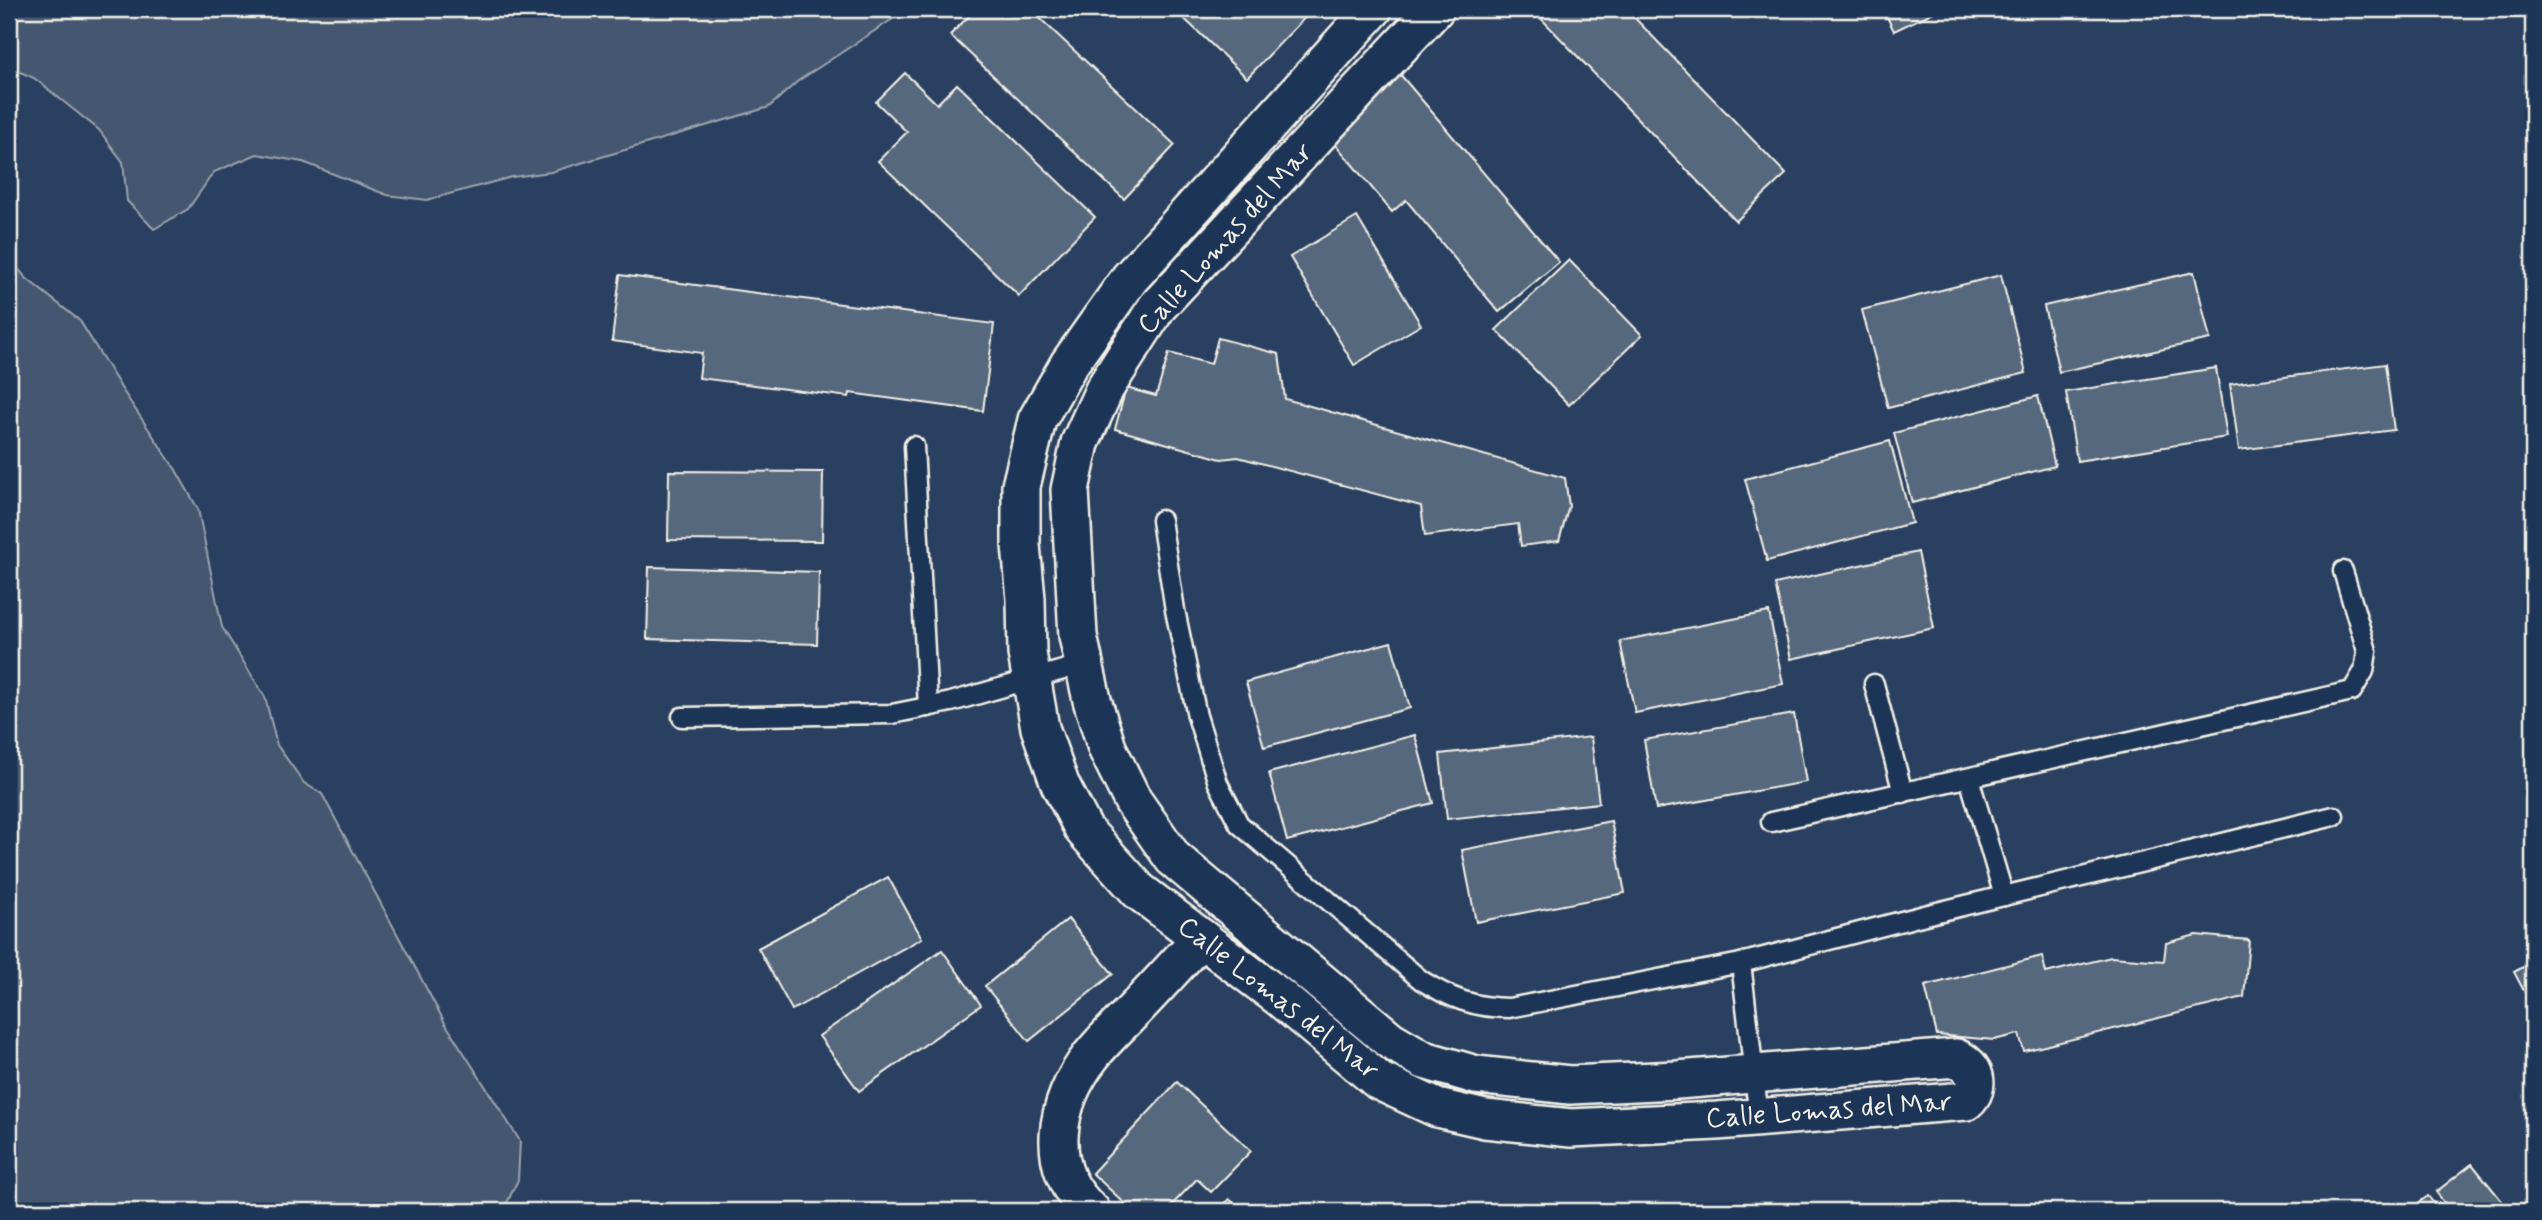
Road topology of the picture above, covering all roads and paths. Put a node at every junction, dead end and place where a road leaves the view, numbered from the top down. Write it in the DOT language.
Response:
graph roads {
  1 [pos="1373,9"];
  2 [pos="1435,9"];
  3 [pos="914,446"];
  4 [pos="1161,520"];
  5 [pos="2343,571"];
  6 [pos="1084,664"];
  7 [pos="1031,677"];
  8 [pos="1874,684"];
  9 [pos="928,707"];
  10 [pos="682,717"];
  11 [pos="1969,778"];
  12 [pos="1903,793"];
  13 [pos="2334,816"];
  14 [pos="1771,822"];
  15 [pos="2004,896"];
  16 [pos="1201,938"];
  17 [pos="1741,962"];
  18 [pos="1756,1073"];
  19 [pos="1759,1118"];
  20 [pos="1091,1211"];
  1 -- 7 [label="street, Calle Lomas del Mar"];
  2 -- 6 [label="street, Calle Lomas del Mar"];
  3 -- 9 [label="lane"];
  4 -- 17 [label="lane"];
  5 -- 11 [label="lane"];
  6 -- 7 [label="lane"];
  6 -- 18 [label="street, Calle Lomas del Mar"];
  7 -- 9 [label="lane"];
  7 -- 16 [label="street, Calle Lomas del Mar"];
  8 -- 12 [label="lane"];
  9 -- 10 [label="lane"];
  11 -- 12 [label="lane"];
  11 -- 15 [label="lane"];
  12 -- 14 [label="lane"];
  13 -- 15 [label="lane"];
  15 -- 17 [label="lane"];
  16 -- 19 [label="street, Calle Lomas del Mar"];
  16 -- 20 [label="street"];
  17 -- 18 [label="lane"];
  18 -- 19 [label="lane"];
  18 -- 19 [label="street, Calle Lomas del Mar"];
}
